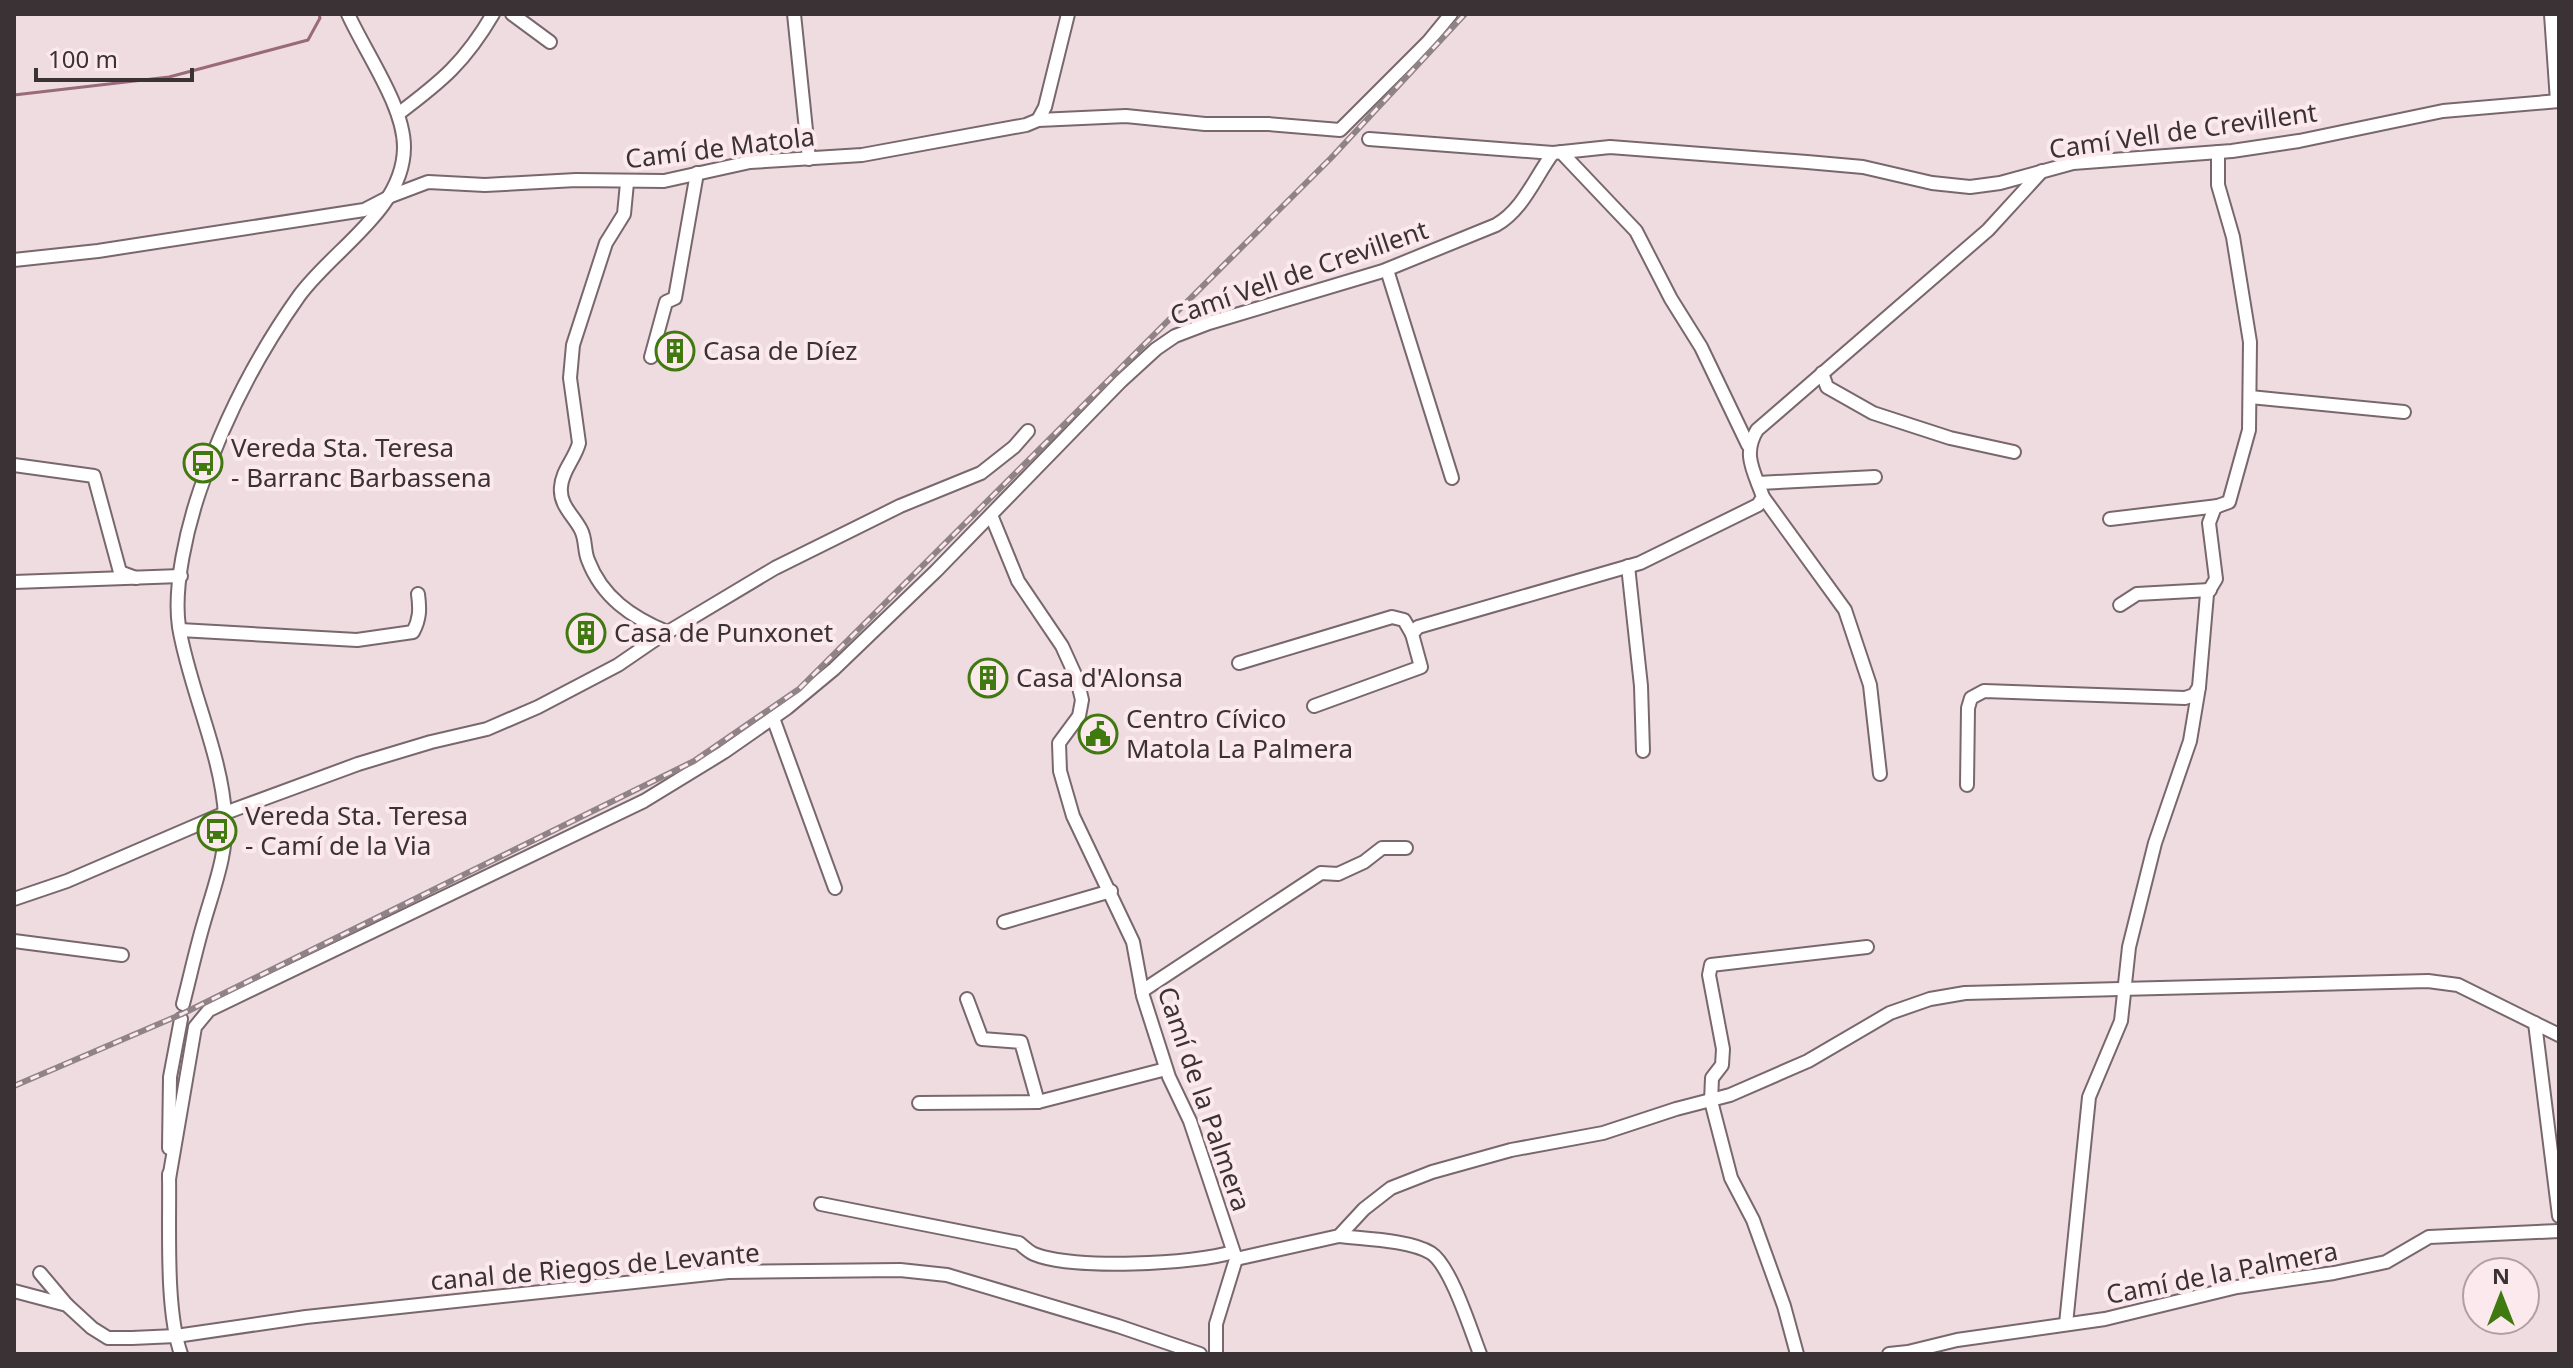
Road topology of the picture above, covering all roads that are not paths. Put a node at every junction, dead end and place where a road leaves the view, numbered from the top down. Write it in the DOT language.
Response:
graph roads {
  1 [pos="348,14"];
  2 [pos="493,14"];
  3 [pos="512,14"];
  4 [pos="794,14"];
  5 [pos="1068,14"];
  6 [pos="1451,14"];
  7 [pos="2551,14"];
  8 [pos="550,42"];
  9 [pos="2558,101"];
  10 [pos="398,114"];
  11 [pos="1038,120"];
  12 [pos="1369,139"];
  13 [pos="1557,152"];
  14 [pos="2218,152"];
  15 [pos="809,159"];
  16 [pos="2042,171"];
  17 [pos="697,173"];
  18 [pos="627,183"];
  19 [pos="391,196"];
  20 [pos="14,260"];
  21 [pos="1387,270"];
  22 [pos="651,357"];
  23 [pos="1822,373"];
  24 [pos="2250,397"];
  25 [pos="2404,412"];
  26 [pos="1028,431"];
  27 [pos="1748,445"];
  28 [pos="2014,452"];
  29 [pos="14,465"];
  30 [pos="1875,477"];
  31 [pos="1452,478"];
  32 [pos="1758,483"];
  33 [pos="1763,497"];
  34 [pos="2218,506"];
  35 [pos="991,515"];
  36 [pos="2110,519"];
  37 [pos="1628,566"];
  38 [pos="181,576"];
  39 [pos="136,578"];
  40 [pos="14,582"];
  41 [pos="2210,590"];
  42 [pos="418,594"];
  43 [pos="2120,605"];
  44 [pos="180,630"];
  45 [pos="667,632"];
  46 [pos="1412,634"];
  47 [pos="1239,663"];
  48 [pos="2199,687"];
  49 [pos="1314,706"];
  50 [pos="773,718"];
  51 [pos="1643,751"];
  52 [pos="1880,774"];
  53 [pos="1967,785"];
  54 [pos="225,813"];
  55 [pos="1406,848"];
  56 [pos="835,888"];
  57 [pos="1111,891"];
  58 [pos="14,899"];
  59 [pos="1004,922"];
  60 [pos="14,941"];
  61 [pos="1867,947"];
  62 [pos="122,955"];
  63 [pos="2124,990"];
  64 [pos="1142,991"];
  65 [pos="967,999"];
  66 [pos="183,1004"];
  67 [pos="181,1019"];
  68 [pos="2535,1023"];
  69 [pos="2559,1035"];
  70 [pos="1166,1069"];
  71 [pos="1711,1101"];
  72 [pos="1038,1102"];
  73 [pos="919,1103"];
  74 [pos="169,1179"];
  75 [pos="821,1204"];
  76 [pos="2559,1216"];
  77 [pos="2559,1231"];
  78 [pos="1339,1236"];
  79 [pos="1235,1255"];
  80 [pos="40,1273"];
  81 [pos="14,1291"];
  82 [pos="67,1305"];
  83 [pos="2066,1324"];
  84 [pos="176,1336"];
  85 [pos="181,1354"];
  86 [pos="1200,1354"];
  87 [pos="1216,1354"];
  88 [pos="1480,1354"];
  89 [pos="1797,1354"];
  90 [pos="1889,1354"];
  1 -- 10 [label="street"];
  2 -- 10 [label="street"];
  3 -- 8 [label="street"];
  4 -- 15 [label="street"];
  5 -- 11 [label="street"];
  6 -- 11 [label="street, Camí de Matola"];
  7 -- 9 [label="street"];
  9 -- 14 [label="street, Camí Vell de Crevillent"];
  10 -- 19 [label="street"];
  11 -- 15 [label="street, Camí de Matola"];
  12 -- 13 [label="street"];
  13 -- 16 [label="street, Camí Vell de Crevillent"];
  13 -- 21 [label="street, Camí Vell de Crevillent"];
  13 -- 27 [label="street"];
  14 -- 16 [label="street, Camí Vell de Crevillent"];
  14 -- 24 [label="street"];
  15 -- 17 [label="street, Camí de Matola"];
  16 -- 23 [label="street"];
  17 -- 18 [label="street, Camí de Matola"];
  17 -- 22 [label="street"];
  18 -- 19 [label="street, Camí de Matola"];
  18 -- 45 [label="street"];
  19 -- 20 [label="street, Camí de Matola"];
  19 -- 38 [label="street"];
  21 -- 31 [label="street"];
  21 -- 35 [label="street, Camí Vell de Crevillent"];
  23 -- 27 [label="street"];
  23 -- 28 [label="street"];
  24 -- 25 [label="street"];
  24 -- 34 [label="street"];
  26 -- 45 [label="street"];
  27 -- 32 [label="street"];
  29 -- 39 [label="street"];
  30 -- 32 [label="street"];
  32 -- 33 [label="street"];
  33 -- 37 [label="street"];
  33 -- 52 [label="street"];
  34 -- 36 [label="street"];
  34 -- 41 [label="street"];
  35 -- 50 [label="street, Camí Vell de Crevillent"];
  35 -- 57 [label="street, Camí de la Palmera"];
  37 -- 46 [label="street"];
  37 -- 51 [label="street"];
  38 -- 39 [label="street"];
  38 -- 44 [label="street"];
  39 -- 40 [label="street"];
  41 -- 43 [label="street"];
  41 -- 48 [label="street"];
  42 -- 44 [label="street"];
  44 -- 54 [label="street"];
  45 -- 54 [label="street"];
  46 -- 47 [label="street"];
  46 -- 49 [label="street"];
  48 -- 53 [label="street"];
  48 -- 63 [label="street"];
  50 -- 56 [label="street"];
  50 -- 74 [label="street, Camí Vell de Crevillent"];
  54 -- 58 [label="street"];
  54 -- 66 [label="street"];
  55 -- 64 [label="street"];
  57 -- 59 [label="street"];
  57 -- 64 [label="street, Camí de la Palmera"];
  60 -- 62 [label="street"];
  61 -- 71 [label="street"];
  63 -- 68 [label="street"];
  63 -- 71 [label="street"];
  63 -- 83 [label="street"];
  64 -- 70 [label="street, Camí de la Palmera"];
  65 -- 72 [label="street"];
  67 -- 74 [label="street"];
  68 -- 69 [label="street"];
  68 -- 76 [label="street"];
  70 -- 72 [label="street"];
  70 -- 79 [label="street, Camí de la Palmera"];
  71 -- 78 [label="street"];
  71 -- 89 [label="street"];
  72 -- 73 [label="street"];
  74 -- 84 [label="street"];
  75 -- 79 [label="street"];
  77 -- 83 [label="street, Camí de la Palmera"];
  78 -- 79 [label="street"];
  78 -- 88 [label="street"];
  79 -- 87 [label="street"];
  80 -- 82 [label="street, canal de Riegos de Levante"];
  81 -- 82 [label="street"];
  82 -- 84 [label="street, canal de Riegos de Levante"];
  83 -- 90 [label="street, Camí de la Palmera"];
  84 -- 85 [label="street"];
  84 -- 86 [label="street, canal de Riegos de Levante"];
}
